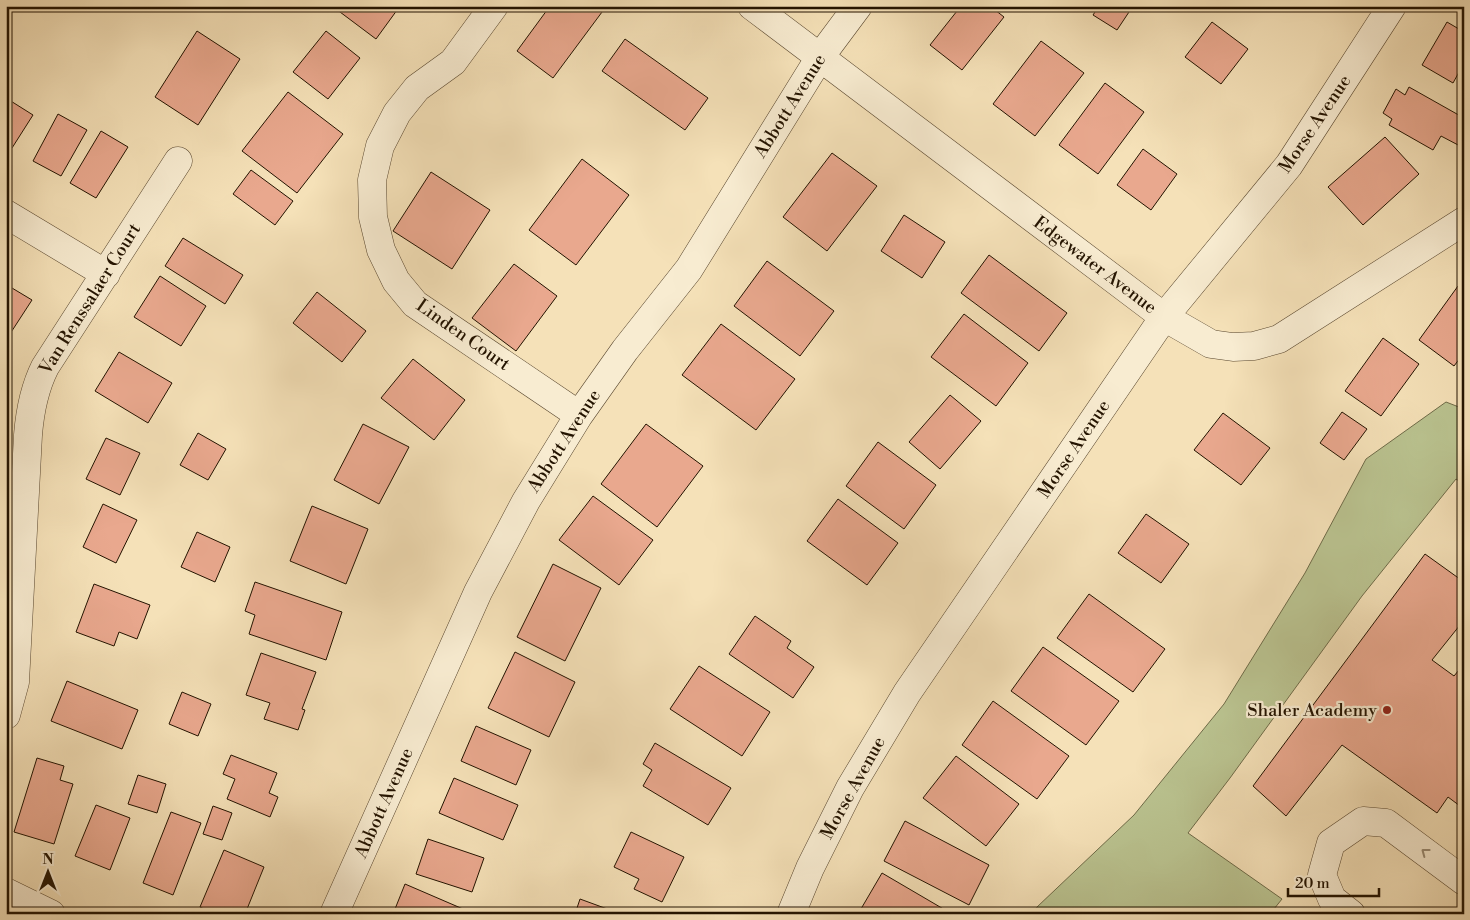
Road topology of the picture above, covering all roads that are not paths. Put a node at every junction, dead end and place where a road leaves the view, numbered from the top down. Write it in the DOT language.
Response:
graph roads {
  1 [pos="494,6"];
  2 [pos="752,6"];
  3 [pos="858,6"];
  4 [pos="1392,6"];
  5 [pos="820,57"];
  6 [pos="178,161"];
  7 [pos="6,214"];
  8 [pos="1464,221"];
  9 [pos="106,274"];
  10 [pos="1164,318"];
  11 [pos="579,415"];
  12 [pos="6,715"];
  13 [pos="1464,881"];
  14 [pos="6,892"];
  15 [pos="51,914"];
  16 [pos="334,914"];
  17 [pos="791,914"];
  18 [pos="1352,914"];
  1 -- 11 [label="street, Linden Court"];
  2 -- 5 [label="street, Edgewater Avenue"];
  3 -- 5 [label="street, Abbott Avenue"];
  4 -- 10 [label="street, Morse Avenue"];
  5 -- 10 [label="street, Edgewater Avenue"];
  5 -- 11 [label="street, Abbott Avenue"];
  6 -- 9 [label="street, Van Renssalaer Court"];
  7 -- 9 [label="street"];
  8 -- 10 [label="street, Edgewater Avenue"];
  9 -- 12 [label="street, Van Renssalaer Court"];
  10 -- 17 [label="street, Morse Avenue"];
  11 -- 16 [label="street, Abbott Avenue"];
  13 -- 18 [label="street, one-way"];
  14 -- 15 [label="street"];
}
